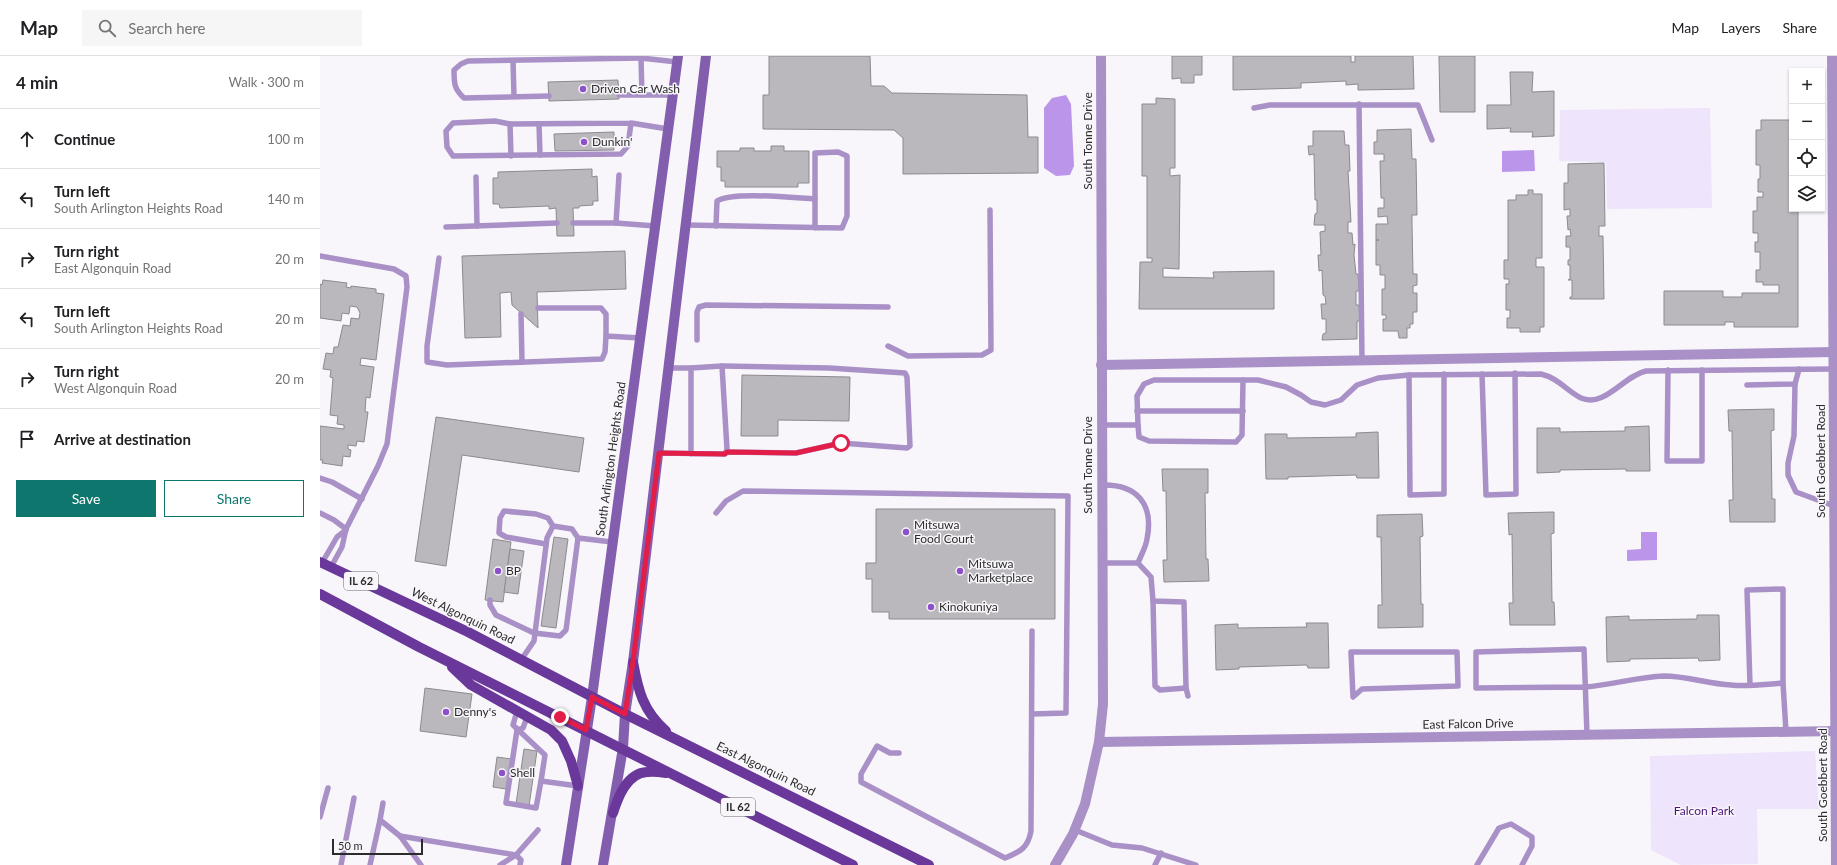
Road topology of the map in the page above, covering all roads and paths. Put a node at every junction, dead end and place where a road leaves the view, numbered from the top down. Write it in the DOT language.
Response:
graph roads {
  1 [pos="706,56"];
  2 [pos="1101,56"];
  3 [pos="1832,56"];
  4 [pos="641,58"];
  5 [pos="678,59"];
  6 [pos="513,60"];
  7 [pos="619,95"];
  8 [pos="642,95"];
  9 [pos="673,95"];
  10 [pos="514,96"];
  11 [pos="549,96"];
  12 [pos="1359,104"];
  13 [pos="1254,108"];
  14 [pos="631,123"];
  15 [pos="510,124"];
  16 [pos="539,124"];
  17 [pos="668,129"];
  18 [pos="1432,140"];
  19 [pos="540,155"];
  20 [pos="511,156"];
  21 [pos="620,175"];
  22 [pos="476,177"];
  23 [pos="815,199"];
  24 [pos="990,210"];
  25 [pos="557,224"];
  26 [pos="573,224"];
  27 [pos="616,224"];
  28 [pos="686,225"];
  29 [pos="477,226"];
  30 [pos="655,226"];
  31 [pos="716,226"];
  32 [pos="446,227"];
  33 [pos="815,228"];
  34 [pos="320,256"];
  35 [pos="439,258"];
  36 [pos="888,307"];
  37 [pos="538,308"];
  38 [pos="522,314"];
  39 [pos="606,336"];
  40 [pos="640,338"];
  41 [pos="697,340"];
  42 [pos="888,346"];
  43 [pos="1834,352"];
  44 [pos="1362,360"];
  45 [pos="522,362"];
  46 [pos="1101,365"];
  47 [pos="722,366"];
  48 [pos="669,368"];
  49 [pos="691,368"];
  50 [pos="1799,369"];
  51 [pos="1834,369"];
  52 [pos="1668,370"];
  53 [pos="1702,370"];
  54 [pos="1515,373"];
  55 [pos="1444,374"];
  56 [pos="1482,374"];
  57 [pos="1409,375"];
  58 [pos="1243,380"];
  59 [pos="1795,384"];
  60 [pos="1747,385"];
  61 [pos="1137,411"];
  62 [pos="1243,411"];
  63 [pos="1101,425"];
  64 [pos="1138,425"];
  65 [pos="727,452"];
  66 [pos="659,453"];
  67 [pos="691,454"];
  68 [pos="320,478"];
  69 [pos="1102,485"];
  70 [pos="362,499"];
  71 [pos="1834,506"];
  72 [pos="716,513"];
  73 [pos="320,514"];
  74 [pos="553,526"];
  75 [pos="346,529"];
  76 [pos="500,533"];
  77 [pos="578,538"];
  78 [pos="498,540"];
  79 [pos="612,542"];
  80 [pos="546,544"];
  81 [pos="1138,562"];
  82 [pos="1102,563"];
  83 [pos="324,564"];
  84 [pos="320,594"];
  85 [pos="490,600"];
  86 [pos="1153,602"];
  87 [pos="1032,631"];
  88 [pos="534,633"];
  89 [pos="1457,652"];
  90 [pos="445,660"];
  91 [pos="521,660"];
  92 [pos="633,662"];
  93 [pos="1783,684"];
  94 [pos="1750,685"];
  95 [pos="1585,687"];
  96 [pos="1186,688"];
  97 [pos="1188,696"];
  98 [pos="592,697"];
  99 [pos="517,711"];
  100 [pos="625,714"];
  101 [pos="1032,714"];
  102 [pos="527,717"];
  103 [pos="517,730"];
  104 [pos="586,730"];
  105 [pos="1836,731"];
  106 [pos="1786,732"];
  107 [pos="1587,735"];
  108 [pos="676,740"];
  109 [pos="1099,742"];
  110 [pos="623,748"];
  111 [pos="899,753"];
  112 [pos="672,773"];
  113 [pos="541,781"];
  114 [pos="578,786"];
  115 [pos="328,788"];
  116 [pos="354,798"];
  117 [pos="383,803"];
  118 [pos="613,813"];
  119 [pos="320,817"];
  120 [pos="380,820"];
  121 [pos="538,830"];
  122 [pos="1075,830"];
  123 [pos="400,836"];
  124 [pos="1161,853"];
  125 [pos="516,855"];
  126 [pos="341,865"];
  127 [pos="370,865"];
  128 [pos="421,865"];
  129 [pos="500,865"];
  130 [pos="520,865"];
  131 [pos="566,865"];
  132 [pos="603,865"];
  133 [pos="853,865"];
  134 [pos="929,865"];
  135 [pos="1055,865"];
  136 [pos="1155,865"];
  137 [pos="1196,865"];
  138 [pos="1477,865"];
  139 [pos="1522,865"];
  140 [pos="1836,865"];
  1 -- 28 [label="main road"];
  2 -- 46 [label="street, South Tonne Drive"];
  3 -- 43 [label="street, South Goebbert Road"];
  4 -- 5 [label="lane"];
  4 -- 6 [label="lane"];
  4 -- 8 [label="lane"];
  5 -- 9 [label="main road, South Arlington Heights Road"];
  6 -- 10 [label="lane"];
  6 -- 10 [label="lane"];
  7 -- 8 [label="lane"];
  8 -- 9 [label="lane"];
  9 -- 17 [label="main road, South Arlington Heights Road"];
  10 -- 11 [label="lane"];
  12 -- 13 [label="lane"];
  12 -- 18 [label="lane"];
  12 -- 44 [label="lane"];
  14 -- 16 [label="lane"];
  14 -- 17 [label="lane"];
  14 -- 19 [label="lane"];
  15 -- 16 [label="lane"];
  15 -- 20 [label="lane"];
  15 -- 20 [label="lane"];
  16 -- 19 [label="lane"];
  17 -- 30 [label="main road, South Arlington Heights Road"];
  19 -- 20 [label="lane"];
  21 -- 27 [label="lane"];
  22 -- 29 [label="lane"];
  23 -- 31 [label="lane"];
  23 -- 33 [label="lane"];
  23 -- 33 [label="lane"];
  24 -- 42 [label="lane"];
  25 -- 29 [label="lane"];
  26 -- 27 [label="lane"];
  27 -- 30 [label="lane"];
  28 -- 31 [label="lane"];
  28 -- 48 [label="main road"];
  29 -- 32 [label="lane"];
  30 -- 40 [label="main road, South Arlington Heights Road"];
  31 -- 33 [label="lane"];
  34 -- 70 [label="lane"];
  35 -- 45 [label="lane"];
  36 -- 41 [label="lane"];
  37 -- 39 [label="lane"];
  38 -- 45 [label="lane"];
  39 -- 40 [label="lane"];
  39 -- 45 [label="lane"];
  40 -- 79 [label="main road, South Arlington Heights Road"];
  43 -- 44 [label="street"];
  43 -- 51 [label="street, South Goebbert Road"];
  44 -- 46 [label="street"];
  46 -- 63 [label="street, South Tonne Drive"];
  47 -- 49 [label="lane"];
  47 -- 65 [label="lane"];
  47 -- 65 [label="lane"];
  48 -- 49 [label="lane"];
  48 -- 66 [label="main road"];
  49 -- 67 [label="lane"];
  50 -- 51 [label="lane"];
  50 -- 53 [label="lane"];
  50 -- 59 [label="lane"];
  51 -- 71 [label="street, South Goebbert Road"];
  52 -- 53 [label="lane"];
  52 -- 53 [label="lane"];
  52 -- 54 [label="lane"];
  54 -- 56 [label="lane"];
  54 -- 56 [label="lane"];
  55 -- 56 [label="lane"];
  55 -- 57 [label="lane"];
  55 -- 57 [label="lane"];
  57 -- 58 [label="lane"];
  58 -- 61 [label="lane"];
  58 -- 62 [label="lane"];
  59 -- 60 [label="lane"];
  59 -- 71 [label="lane"];
  61 -- 62 [label="lane"];
  61 -- 64 [label="lane"];
  62 -- 64 [label="lane"];
  63 -- 64 [label="lane"];
  63 -- 69 [label="street, South Tonne Drive"];
  65 -- 67 [label="lane"];
  66 -- 67 [label="lane"];
  66 -- 92 [label="main road"];
  68 -- 70 [label="lane"];
  69 -- 81 [label="lane"];
  69 -- 82 [label="street, South Tonne Drive"];
  70 -- 75 [label="lane"];
  71 -- 105 [label="street, South Goebbert Road"];
  72 -- 101 [label="lane"];
  73 -- 75 [label="lane"];
  74 -- 76 [label="lane"];
  74 -- 77 [label="lane"];
  74 -- 80 [label="lane"];
  75 -- 83 [label="lane"];
  75 -- 83 [label="lane"];
  76 -- 78 [label="lane"];
  76 -- 80 [label="lane"];
  77 -- 79 [label="lane"];
  77 -- 88 [label="lane"];
  79 -- 98 [label="main road, South Arlington Heights Road"];
  80 -- 88 [label="lane"];
  81 -- 82 [label="lane"];
  81 -- 86 [label="lane"];
  82 -- 109 [label="street, South Tonne Drive"];
  83 -- 91 [label="main road, West Algonquin Road / IL 62"];
  84 -- 90 [label="main road, IL 62"];
  85 -- 88 [label="lane"];
  86 -- 96 [label="lane"];
  86 -- 96 [label="lane"];
  87 -- 101 [label="lane"];
  88 -- 91 [label="lane"];
  89 -- 89 [label="lane"];
  90 -- 99 [label="main road"];
  90 -- 104 [label="main road, IL 62"];
  91 -- 98 [label="main road, West Algonquin Road / IL 62"];
  92 -- 100 [label="main road"];
  92 -- 108 [label="main road"];
  93 -- 94 [label="lane"];
  93 -- 94 [label="lane"];
  93 -- 106 [label="lane"];
  94 -- 95 [label="lane"];
  95 -- 95 [label="lane"];
  95 -- 107 [label="lane"];
  96 -- 97 [label="lane"];
  98 -- 100 [label="main road, East Algonquin Road / IL 62"];
  98 -- 104 [label="main road, South Arlington Heights Road"];
  99 -- 102 [label="main road"];
  99 -- 103 [label="lane"];
  100 -- 108 [label="main road, East Algonquin Road / IL 62"];
  100 -- 110 [label="main road"];
  101 -- 111 [label="lane"];
  102 -- 103 [label="lane"];
  102 -- 114 [label="main road"];
  103 -- 113 [label="lane"];
  103 -- 113 [label="lane"];
  104 -- 110 [label="main road, IL 62"];
  104 -- 114 [label="main road, South Arlington Heights Road"];
  105 -- 106 [label="street, East Falcon Drive"];
  105 -- 140 [label="street, South Goebbert Road"];
  106 -- 107 [label="street, East Falcon Drive"];
  107 -- 109 [label="street, East Falcon Drive"];
  108 -- 134 [label="main road, East Algonquin Road / IL 62"];
  109 -- 122 [label="street, South Tonne Drive"];
  110 -- 112 [label="main road, IL 62"];
  110 -- 118 [label="main road"];
  112 -- 118 [label="main road"];
  112 -- 133 [label="main road, IL 62"];
  113 -- 114 [label="lane"];
  114 -- 131 [label="main road, South Arlington Heights Road"];
  115 -- 119 [label="lane"];
  116 -- 126 [label="lane"];
  117 -- 120 [label="lane"];
  118 -- 132 [label="main road"];
  120 -- 123 [label="lane"];
  120 -- 127 [label="lane"];
  121 -- 125 [label="lane"];
  122 -- 124 [label="lane"];
  122 -- 135 [label="street, South Tonne Drive"];
  123 -- 125 [label="lane"];
  123 -- 128 [label="lane"];
  124 -- 136 [label="lane"];
  124 -- 137 [label="lane"];
  125 -- 129 [label="lane"];
  125 -- 130 [label="lane"];
  138 -- 139 [label="lane"];
}
